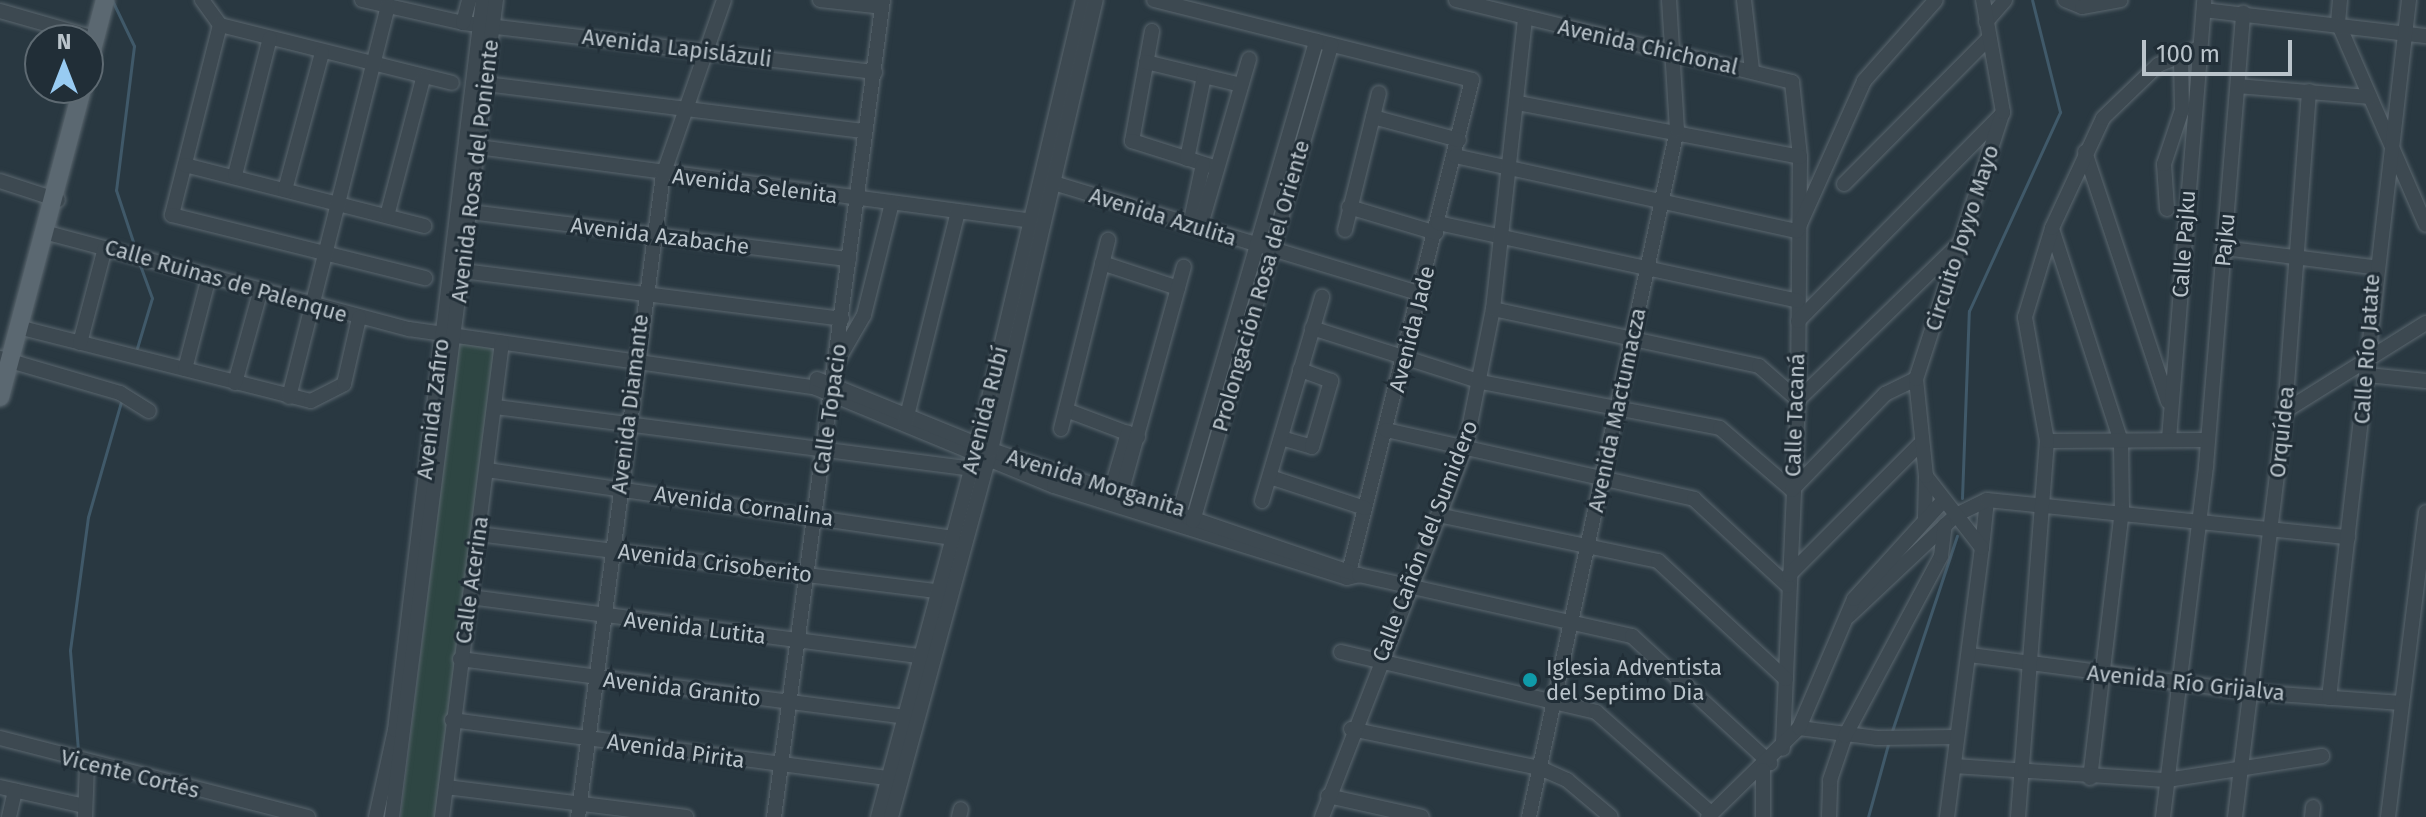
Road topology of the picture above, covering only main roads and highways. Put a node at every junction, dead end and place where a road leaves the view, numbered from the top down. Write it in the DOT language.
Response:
graph roads {
  1 [pos="94,0"];
  2 [pos="105,0"];
  3 [pos="90,24"];
  4 [pos="94,24"];
  5 [pos="68,104"];
  6 [pos="77,104"];
  7 [pos="48,194"];
  8 [pos="6,358"];
  9 [pos="0,397"];
  1 -- 3 [label="main road"];
  2 -- 4 [label="main road"];
  5 -- 7 [label="main road"];
  6 -- 7 [label="main road"];
  7 -- 8 [label="main road"];
  7 -- 8 [label="main road"];
  8 -- 9 [label="main road"];
}
